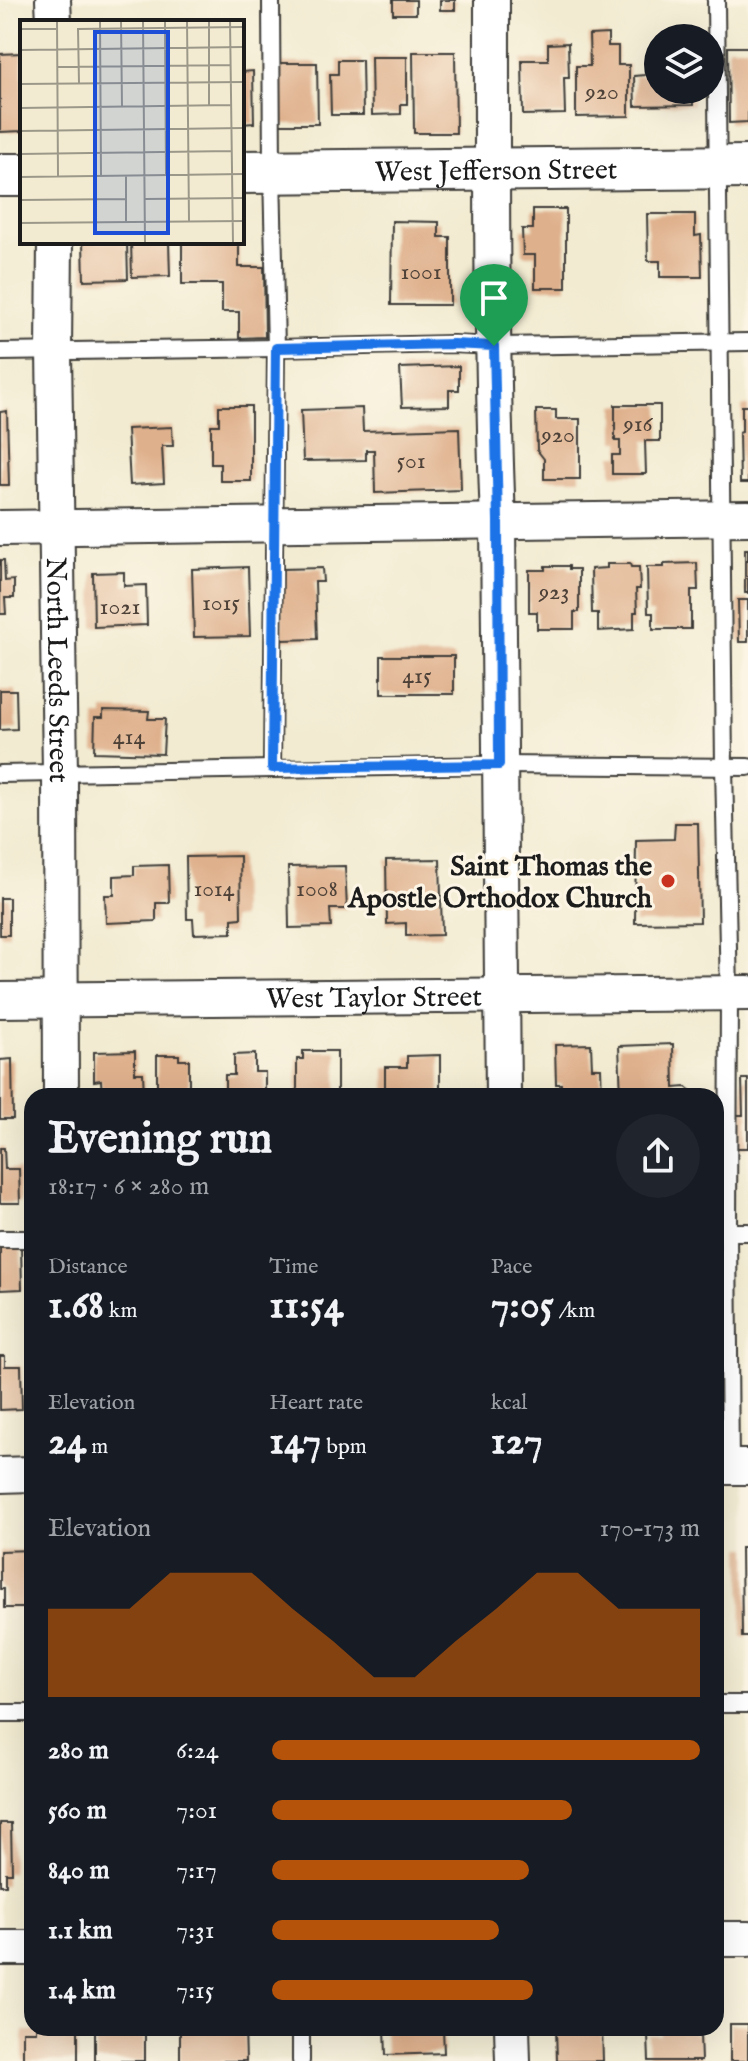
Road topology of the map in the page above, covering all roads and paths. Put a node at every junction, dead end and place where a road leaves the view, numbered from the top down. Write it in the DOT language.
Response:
graph roads {
  1 [pos="53,0"];
  2 [pos="271,0"];
  3 [pos="492,0"];
  4 [pos="716,0"];
  5 [pos="54,20"];
  6 [pos="733,167"];
  7 [pos="492,170"];
  8 [pos="257,172"];
  9 [pos="55,244"];
  10 [pos="721,342"];
  11 [pos="748,342"];
  12 [pos="494,346"];
  13 [pos="276,348"];
  14 [pos="54,351"];
  15 [pos="0,352"];
  16 [pos="734,518"];
  17 [pos="498,521"];
  18 [pos="274,525"];
  19 [pos="0,528"];
  20 [pos="56,528"];
  21 [pos="499,765"];
  22 [pos="724,767"];
  23 [pos="748,767"];
  24 [pos="272,768"];
  25 [pos="60,773"];
  26 [pos="0,774"];
  27 [pos="739,993"];
  28 [pos="503,995"];
  29 [pos="61,999"];
  30 [pos="0,1000"];
  31 [pos="61,1088"];
  32 [pos="503,1088"];
  33 [pos="724,1204"];
  34 [pos="724,1232"];
  35 [pos="748,1232"];
  36 [pos="0,1239"];
  37 [pos="24,1239"];
  38 [pos="724,1284"];
  39 [pos="731,1467"];
  40 [pos="24,1474"];
  41 [pos="0,1475"];
  42 [pos="724,1704"];
  43 [pos="748,1704"];
  44 [pos="0,1713"];
  45 [pos="24,1713"];
  46 [pos="724,1939"];
  47 [pos="748,1939"];
  48 [pos="0,1948"];
  49 [pos="24,1948"];
  50 [pos="301,2036"];
  51 [pos="512,2036"];
  52 [pos="301,2061"];
  53 [pos="513,2061"];
  1 -- 5 [label="street"];
  2 -- 8 [label="lane"];
  3 -- 7 [label="street"];
  4 -- 6 [label="lane"];
  6 -- 7 [label="street, West Jefferson Street"];
  6 -- 10 [label="lane"];
  7 -- 8 [label="street, West Jefferson Street"];
  7 -- 12 [label="street"];
  8 -- 13 [label="lane"];
  9 -- 14 [label="street, North Leeds Street"];
  10 -- 11 [label="lane"];
  10 -- 12 [label="lane"];
  10 -- 16 [label="lane"];
  12 -- 13 [label="lane"];
  12 -- 17 [label="street"];
  13 -- 14 [label="lane"];
  13 -- 18 [label="lane"];
  14 -- 15 [label="lane"];
  14 -- 20 [label="street, North Leeds Street"];
  16 -- 17 [label="street"];
  16 -- 22 [label="lane"];
  17 -- 18 [label="street"];
  17 -- 21 [label="street"];
  18 -- 20 [label="street"];
  18 -- 24 [label="lane"];
  19 -- 20 [label="street"];
  20 -- 25 [label="street, North Leeds Street"];
  21 -- 22 [label="lane"];
  21 -- 24 [label="lane"];
  21 -- 28 [label="street"];
  22 -- 23 [label="lane"];
  22 -- 27 [label="lane"];
  24 -- 25 [label="lane"];
  25 -- 26 [label="lane"];
  25 -- 29 [label="street, North Leeds Street"];
  27 -- 28 [label="street, West Taylor Street"];
  27 -- 33 [label="lane"];
  28 -- 29 [label="street, West Taylor Street"];
  28 -- 32 [label="street"];
  29 -- 30 [label="street, West Taylor Street"];
  29 -- 31 [label="street, North Leeds Street"];
  34 -- 35 [label="lane"];
  36 -- 37 [label="lane"];
  38 -- 39 [label="lane"];
  40 -- 41 [label="street"];
  42 -- 43 [label="lane"];
  44 -- 45 [label="lane"];
  46 -- 47 [label="street"];
  48 -- 49 [label="street"];
  50 -- 52 [label="lane"];
  51 -- 53 [label="street"];
}
